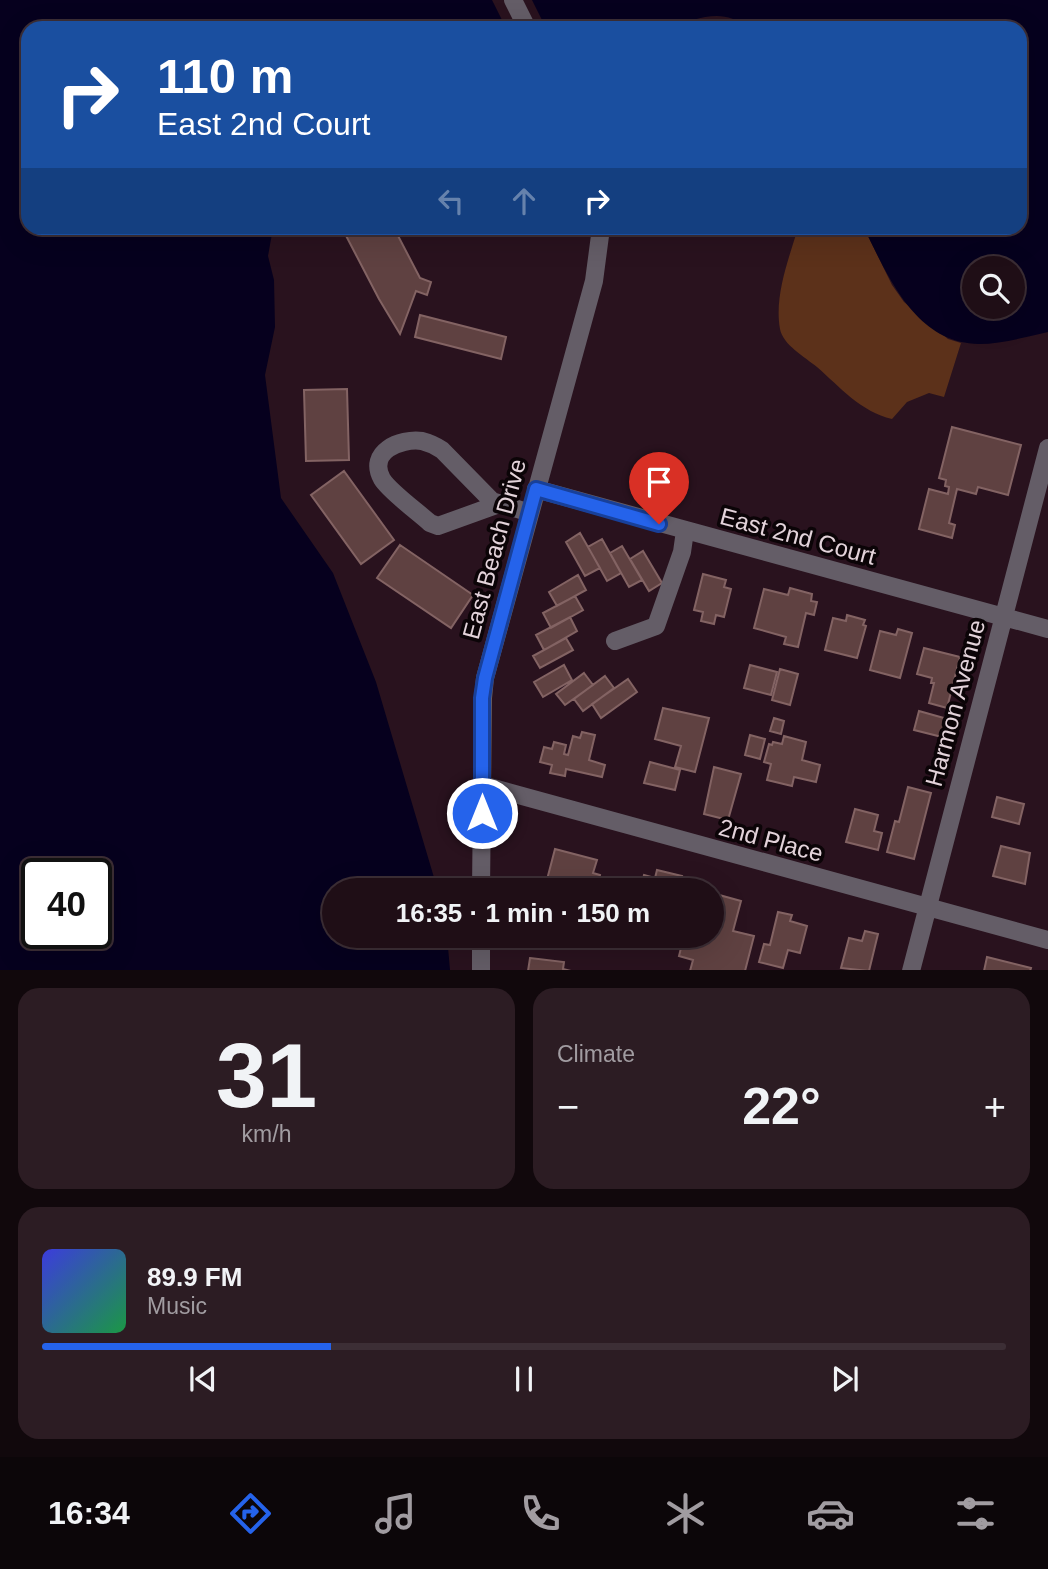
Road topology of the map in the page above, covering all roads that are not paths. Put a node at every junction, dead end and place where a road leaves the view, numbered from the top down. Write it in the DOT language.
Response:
graph roads {
  1 [pos="513,0"];
  2 [pos="524,21"];
  3 [pos="600,235"];
  4 [pos="1048,448"];
  5 [pos="536,489"];
  6 [pos="499,503"];
  7 [pos="530,513"];
  8 [pos="685,531"];
  9 [pos="1003,617"];
  10 [pos="1048,629"];
  11 [pos="615,641"];
  12 [pos="482,785"];
  13 [pos="481,878"];
  14 [pos="927,908"];
  15 [pos="1048,940"];
  16 [pos="481,948"];
  17 [pos="481,970"];
  18 [pos="911,970"];
  1 -- 2 [label="street"];
  3 -- 5 [label="street, East Beach Drive"];
  4 -- 9 [label="street, Harmon Avenue"];
  5 -- 7 [label="street, East Beach Drive"];
  5 -- 8 [label="street, East 2nd Court"];
  6 -- 6 [label="street"];
  6 -- 7 [label="street"];
  7 -- 12 [label="street, East Beach Drive"];
  8 -- 9 [label="street, East 2nd Court"];
  8 -- 11 [label="street"];
  9 -- 10 [label="street, East 2nd Court"];
  9 -- 14 [label="street, Harmon Avenue"];
  12 -- 13 [label="street, East Beach Drive"];
  12 -- 14 [label="street, 2nd Place"];
  14 -- 15 [label="street, 2nd Place"];
  14 -- 18 [label="street, Harmon Avenue"];
  16 -- 17 [label="street"];
}
